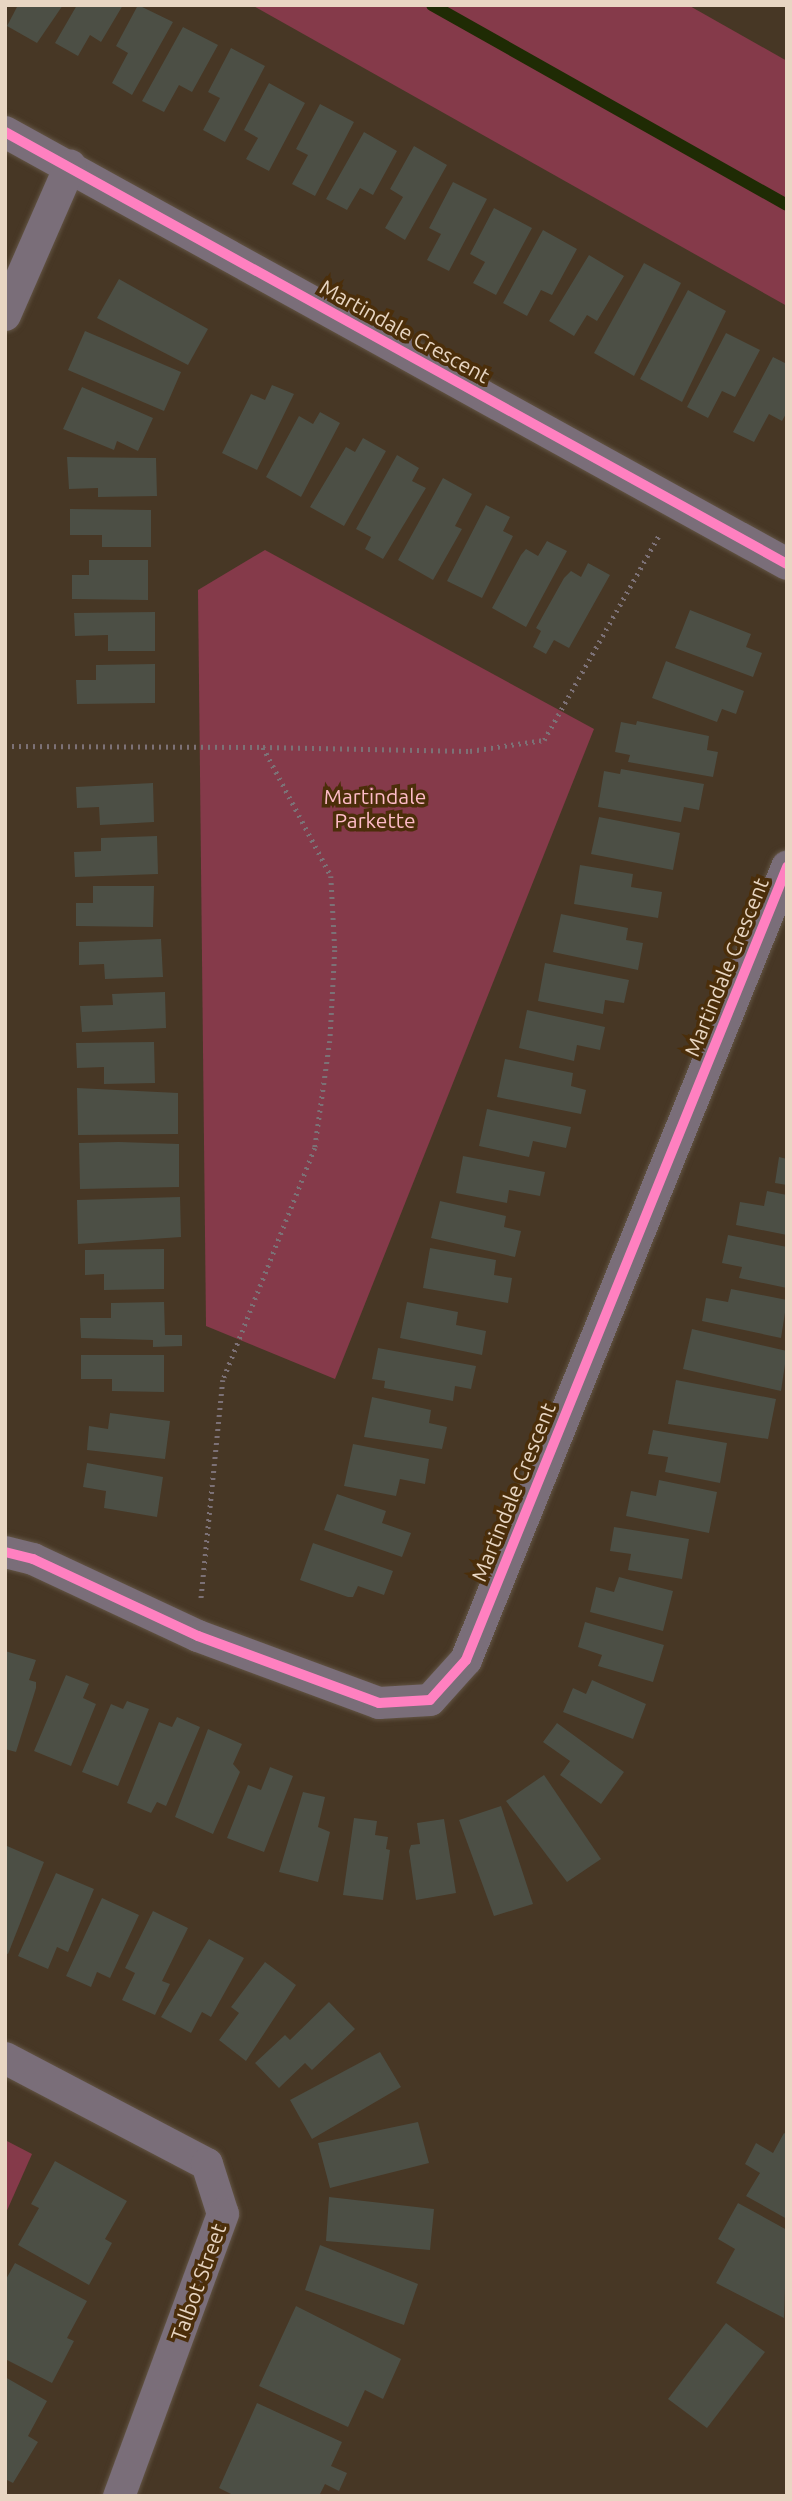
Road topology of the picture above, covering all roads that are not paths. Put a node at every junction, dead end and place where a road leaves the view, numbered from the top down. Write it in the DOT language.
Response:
graph roads {
  1 [pos="5,132"];
  2 [pos="71,166"];
  3 [pos="5,315"];
  4 [pos="787,564"];
  5 [pos="787,867"];
  6 [pos="5,1552"];
  7 [pos="5,2058"];
  8 [pos="119,2496"];
  1 -- 2 [label="street, Martindale Crescent"];
  2 -- 3 [label="street"];
  2 -- 4 [label="street, Martindale Crescent"];
  5 -- 6 [label="street, Martindale Crescent"];
  7 -- 8 [label="street, Talbot Street"];
}
